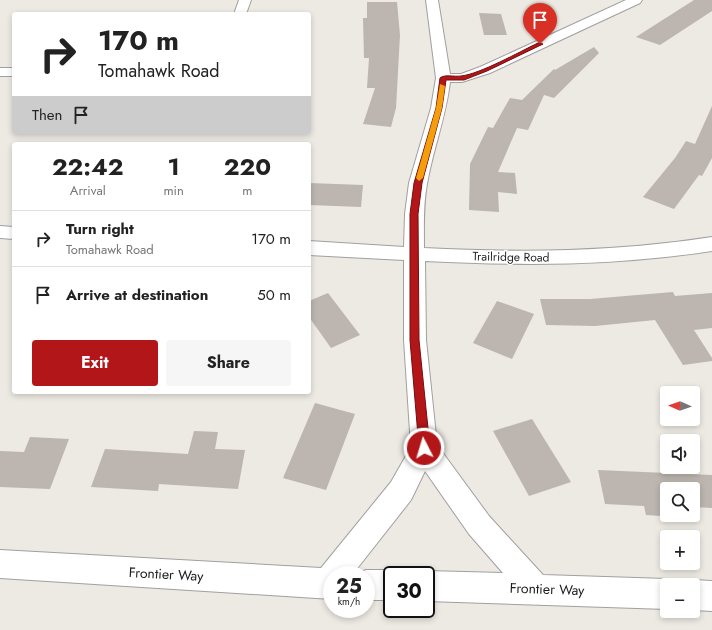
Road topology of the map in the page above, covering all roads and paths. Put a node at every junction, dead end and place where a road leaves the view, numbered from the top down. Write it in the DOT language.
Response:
graph roads {
  1 [pos="245,0"];
  2 [pos="432,0"];
  3 [pos="636,0"];
  4 [pos="241,12"];
  5 [pos="0,72"];
  6 [pos="12,72"];
  7 [pos="443,78"];
  8 [pos="0,232"];
  9 [pos="12,233"];
  10 [pos="712,244"];
  11 [pos="311,248"];
  12 [pos="415,254"];
  13 [pos="424,448"];
  14 [pos="0,564"];
  15 [pos="342,566"];
  16 [pos="323,580"];
  17 [pos="435,586"];
  18 [pos="536,589"];
  19 [pos="660,594"];
  20 [pos="700,595"];
  21 [pos="712,596"];
  1 -- 4 [label="street"];
  2 -- 7 [label="street"];
  3 -- 7 [label="street"];
  5 -- 6 [label="street"];
  7 -- 12 [label="street"];
  8 -- 9 [label="street"];
  10 -- 12 [label="street, Trailridge Road"];
  11 -- 12 [label="street, Trailridge Road"];
  12 -- 13 [label="street"];
  13 -- 15 [label="street"];
  13 -- 18 [label="street"];
  14 -- 16 [label="street, Frontier Way"];
  17 -- 18 [label="street, Frontier Way"];
  18 -- 19 [label="street, Frontier Way"];
  20 -- 21 [label="street"];
}
